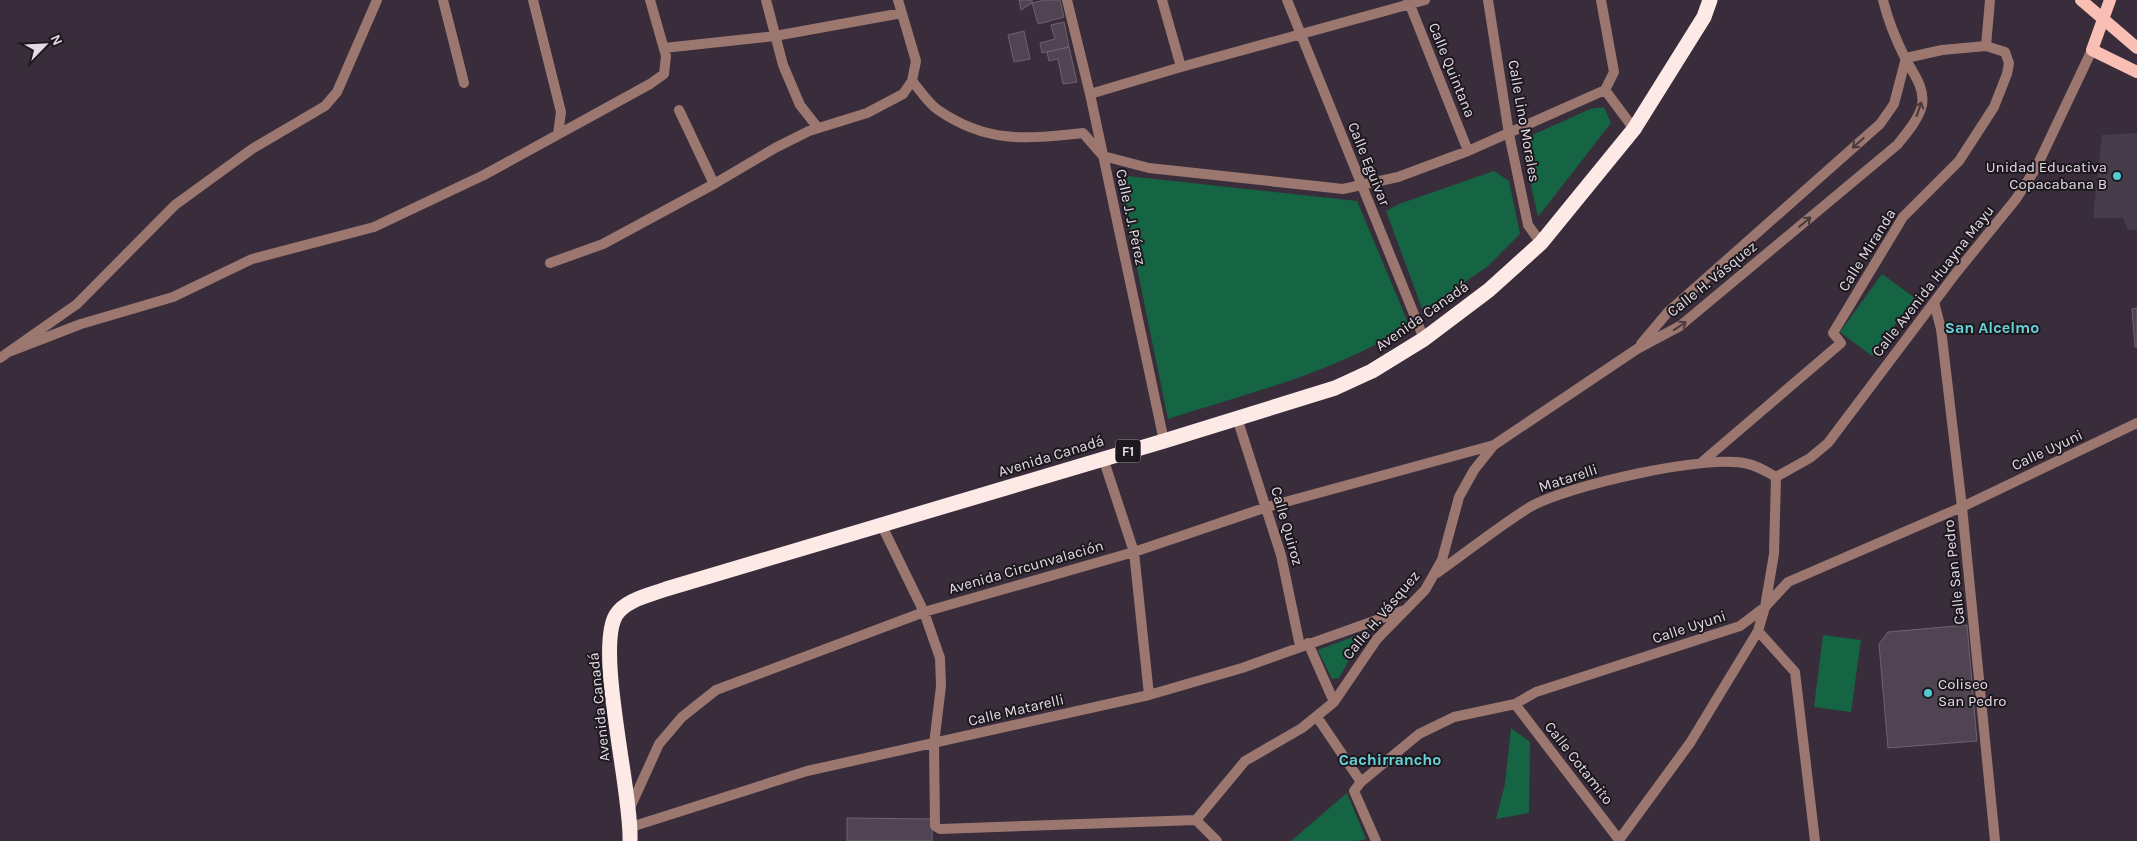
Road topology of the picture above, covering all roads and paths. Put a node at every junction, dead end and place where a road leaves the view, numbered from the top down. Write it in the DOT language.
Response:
graph roads {
  1 [pos="377,0"];
  2 [pos="443,0"];
  3 [pos="533,0"];
  4 [pos="650,0"];
  5 [pos="766,0"];
  6 [pos="898,0"];
  7 [pos="1066,0"];
  8 [pos="1162,0"];
  9 [pos="1287,0"];
  10 [pos="1425,0"];
  11 [pos="1488,0"];
  12 [pos="1601,0"];
  13 [pos="1710,0"];
  14 [pos="1882,0"];
  15 [pos="1990,0"];
  16 [pos="2081,0"];
  17 [pos="2110,0"];
  18 [pos="1409,2"];
  19 [pos="902,13"];
  20 [pos="1301,34"];
  21 [pos="775,36"];
  22 [pos="1986,46"];
  23 [pos="664,48"];
  24 [pos="2137,48"];
  25 [pos="2092,50"];
  26 [pos="1906,58"];
  27 [pos="1181,67"];
  28 [pos="2137,72"];
  29 [pos="912,81"];
  30 [pos="464,83"];
  31 [pos="1605,90"];
  32 [pos="1090,94"];
  33 [pos="679,110"];
  34 [pos="818,128"];
  35 [pos="1634,129"];
  36 [pos="558,134"];
  37 [pos="1509,134"];
  38 [pos="1468,151"];
  39 [pos="1103,156"];
  40 [pos="714,184"];
  41 [pos="1360,185"];
  42 [pos="1541,243"];
  43 [pos="550,263"];
  44 [pos="1934,302"];
  45 [pos="1424,339"];
  46 [pos="1637,349"];
  47 [pos="11,351"];
  48 [pos="0,358"];
  49 [pos="1237,418"];
  50 [pos="2137,425"];
  51 [pos="1164,441"];
  52 [pos="1494,445"];
  53 [pos="1104,458"];
  54 [pos="1702,462"];
  55 [pos="1776,476"];
  56 [pos="1962,506"];
  57 [pos="1267,507"];
  58 [pos="882,526"];
  59 [pos="1134,552"];
  60 [pos="1434,575"];
  61 [pos="1765,607"];
  62 [pos="1405,610"];
  63 [pos="924,612"];
  64 [pos="1758,631"];
  65 [pos="1304,644"];
  66 [pos="1148,695"];
  67 [pos="1334,702"];
  68 [pos="1515,704"];
  69 [pos="1317,718"];
  70 [pos="934,744"];
  71 [pos="1361,782"];
  72 [pos="629,810"];
  73 [pos="1196,820"];
  74 [pos="631,834"];
  75 [pos="1619,840"];
  76 [pos="1216,841"];
  77 [pos="1376,841"];
  78 [pos="1815,841"];
  79 [pos="1995,841"];
  1 -- 47 [label="street"];
  2 -- 30 [label="street"];
  3 -- 36 [label="street"];
  4 -- 23 [label="street"];
  5 -- 21 [label="street"];
  6 -- 19 [label="street"];
  7 -- 32 [label="street, Calle J. J. Pérez"];
  8 -- 27 [label="street"];
  9 -- 20 [label="street, Calle Eguivar"];
  10 -- 18 [label="street"];
  11 -- 37 [label="street, Calle Lino Morales"];
  12 -- 31 [label="street"];
  13 -- 35 [label="highway, Avenida Canadá / F1"];
  14 -- 26 [label="street, Calle H. Vásquez"];
  15 -- 22 [label="street"];
  16 -- 24 [label="main road, bridge"];
  17 -- 25 [label="main road"];
  18 -- 20 [label="street"];
  18 -- 38 [label="street, Calle Quintana"];
  19 -- 21 [label="street"];
  19 -- 29 [label="street"];
  20 -- 27 [label="street"];
  20 -- 41 [label="street, Calle Eguivar"];
  21 -- 23 [label="street"];
  21 -- 34 [label="street"];
  22 -- 26 [label="street"];
  22 -- 54 [label="street, Calle Miranda"];
  23 -- 36 [label="street"];
  25 -- 28 [label="main road"];
  25 -- 44 [label="street, Calle Avenida Huayna Mayu"];
  26 -- 46 [label="street, Calle H. Vásquez, one-way"];
  46 -- 26 [label="street, Calle H. Vásquez, one-way"];
  27 -- 32 [label="street"];
  29 -- 34 [label="street"];
  29 -- 39 [label="street"];
  31 -- 35 [label="street"];
  31 -- 37 [label="street"];
  32 -- 39 [label="street, Calle J. J. Pérez"];
  33 -- 40 [label="street"];
  34 -- 40 [label="street"];
  35 -- 42 [label="highway, Avenida Canadá / F1"];
  36 -- 47 [label="street"];
  37 -- 38 [label="street"];
  37 -- 42 [label="street, Calle Lino Morales"];
  38 -- 41 [label="street"];
  39 -- 41 [label="street"];
  39 -- 51 [label="street, Calle J. J. Pérez"];
  40 -- 43 [label="street"];
  41 -- 45 [label="street, Calle Eguivar"];
  42 -- 45 [label="highway, Avenida Canadá / F1"];
  44 -- 55 [label="street, Calle Avenida Huayna Mayu"];
  44 -- 56 [label="street, Calle San Pedro"];
  45 -- 49 [label="highway, Avenida Canadá / F1"];
  46 -- 52 [label="street"];
  47 -- 48 [label="street"];
  49 -- 51 [label="highway, Avenida Canadá / F1"];
  49 -- 57 [label="street, Calle Quiroz"];
  50 -- 56 [label="street, Calle Uyuni"];
  51 -- 53 [label="highway, Avenida Canadá / F1"];
  52 -- 57 [label="street, Avenida Circunvalación"];
  52 -- 60 [label="street, Calle H. Vásquez"];
  53 -- 58 [label="highway, Avenida Canadá / F1"];
  53 -- 59 [label="street"];
  54 -- 55 [label="street, Matarelli"];
  54 -- 60 [label="street, Matarelli"];
  55 -- 61 [label="street"];
  56 -- 61 [label="street, Calle Uyuni"];
  56 -- 79 [label="street, Calle San Pedro"];
  57 -- 59 [label="street, Avenida Circunvalación"];
  57 -- 65 [label="street, Calle Quiroz"];
  58 -- 63 [label="street"];
  58 -- 72 [label="highway, Avenida Canadá / F1"];
  59 -- 63 [label="street, Avenida Circunvalación"];
  59 -- 66 [label="street"];
  60 -- 62 [label="street, Calle H. Vásquez"];
  61 -- 64 [label="street"];
  61 -- 68 [label="street, Calle Uyuni"];
  62 -- 65 [label="street, Calle Matarelli"];
  62 -- 67 [label="street, Calle H. Vásquez"];
  63 -- 70 [label="street"];
  63 -- 72 [label="street, Avenida Circunvalación"];
  64 -- 75 [label="street"];
  64 -- 78 [label="street"];
  65 -- 66 [label="street, Calle Matarelli"];
  65 -- 67 [label="street, Calle Quiroz"];
  66 -- 70 [label="street, Calle Matarelli"];
  67 -- 69 [label="street, Calle H. Vásquez"];
  68 -- 71 [label="street, Calle Uyuni"];
  68 -- 75 [label="street, Calle Cotamito"];
  69 -- 71 [label="street"];
  69 -- 73 [label="street, Calle H. Vásquez"];
  70 -- 73 [label="street"];
  70 -- 74 [label="street, Calle Matarelli"];
  71 -- 77 [label="street, Calle Uyuni"];
  72 -- 74 [label="highway, Avenida Canadá / F1"];
  73 -- 76 [label="street"];
}
